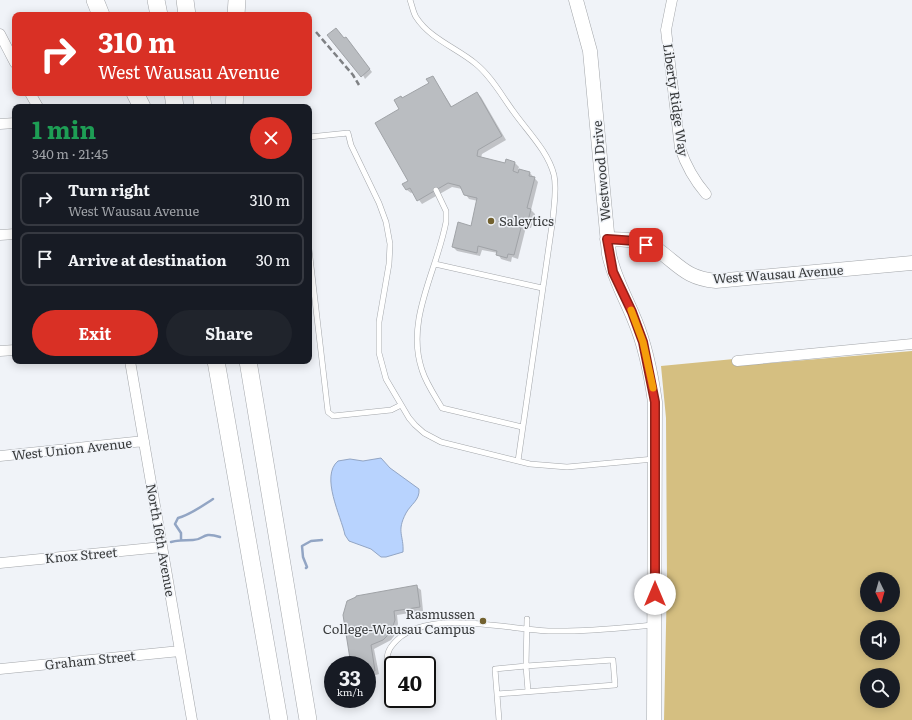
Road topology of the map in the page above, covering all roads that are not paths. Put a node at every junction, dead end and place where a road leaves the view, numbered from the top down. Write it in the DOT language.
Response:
graph roads {
  1 [pos="95,0"];
  2 [pos="156,0"];
  3 [pos="185,0"];
  4 [pos="237,0"];
  5 [pos="410,0"];
  6 [pos="576,0"];
  7 [pos="672,0"];
  8 [pos="100,12"];
  9 [pos="158,12"];
  10 [pos="187,12"];
  11 [pos="236,12"];
  12 [pos="0,34"];
  13 [pos="12,57"];
  14 [pos="12,122"];
  15 [pos="0,124"];
  16 [pos="312,137"];
  17 [pos="436,190"];
  18 [pos="706,194"];
  19 [pos="12,234"];
  20 [pos="0,236"];
  21 [pos="607,239"];
  22 [pos="912,263"];
  23 [pos="435,264"];
  24 [pos="312,275"];
  25 [pos="542,288"];
  26 [pos="912,344"];
  27 [pos="12,350"];
  28 [pos="0,351"];
  29 [pos="737,361"];
  30 [pos="131,364"];
  31 [pos="217,364"];
  32 [pos="249,364"];
  33 [pos="401,405"];
  34 [pos="522,427"];
  35 [pos="144,441"];
  36 [pos="0,456"];
  37 [pos="655,458"];
  38 [pos="518,461"];
  39 [pos="162,547"];
  40 [pos="0,563"];
  41 [pos="527,619"];
  42 [pos="655,625"];
  43 [pos="527,630"];
  44 [pos="180,651"];
  45 [pos="387,656"];
  46 [pos="526,666"];
  47 [pos="0,669"];
  48 [pos="528,692"];
  49 [pos="497,694"];
  50 [pos="192,720"];
  51 [pos="279,720"];
  52 [pos="308,720"];
  53 [pos="499,720"];
  54 [pos="654,720"];
  1 -- 8 [label="highway"];
  2 -- 9 [label="highway"];
  3 -- 10 [label="highway"];
  4 -- 11 [label="highway"];
  5 -- 25 [label="lane"];
  6 -- 21 [label="street, Westwood Drive"];
  7 -- 18 [label="street, Liberty Ridge Way"];
  12 -- 13 [label="street"];
  14 -- 15 [label="street"];
  16 -- 33 [label="lane"];
  17 -- 23 [label="lane"];
  19 -- 20 [label="street"];
  21 -- 22 [label="street, West Wausau Avenue"];
  21 -- 37 [label="street, Westwood Drive"];
  23 -- 25 [label="lane"];
  23 -- 34 [label="lane"];
  24 -- 33 [label="lane"];
  25 -- 34 [label="lane"];
  26 -- 29 [label="street"];
  27 -- 28 [label="street"];
  30 -- 35 [label="street, North 16th Avenue"];
  31 -- 51 [label="highway"];
  32 -- 52 [label="highway"];
  33 -- 38 [label="lane"];
  34 -- 38 [label="lane"];
  35 -- 36 [label="street, West Union Avenue"];
  35 -- 39 [label="street, North 16th Avenue"];
  37 -- 38 [label="lane"];
  37 -- 42 [label="street, Westwood Drive"];
  39 -- 40 [label="street, Knox Street"];
  39 -- 44 [label="street, North 16th Avenue"];
  41 -- 43 [label="lane"];
  42 -- 43 [label="lane"];
  42 -- 54 [label="street, Westwood Drive"];
  43 -- 45 [label="lane"];
  43 -- 46 [label="lane"];
  44 -- 47 [label="street, Graham Street"];
  44 -- 50 [label="street, North 16th Avenue"];
  46 -- 48 [label="lane"];
  46 -- 48 [label="lane"];
  46 -- 49 [label="lane"];
  48 -- 49 [label="lane"];
  49 -- 53 [label="lane"];
}
